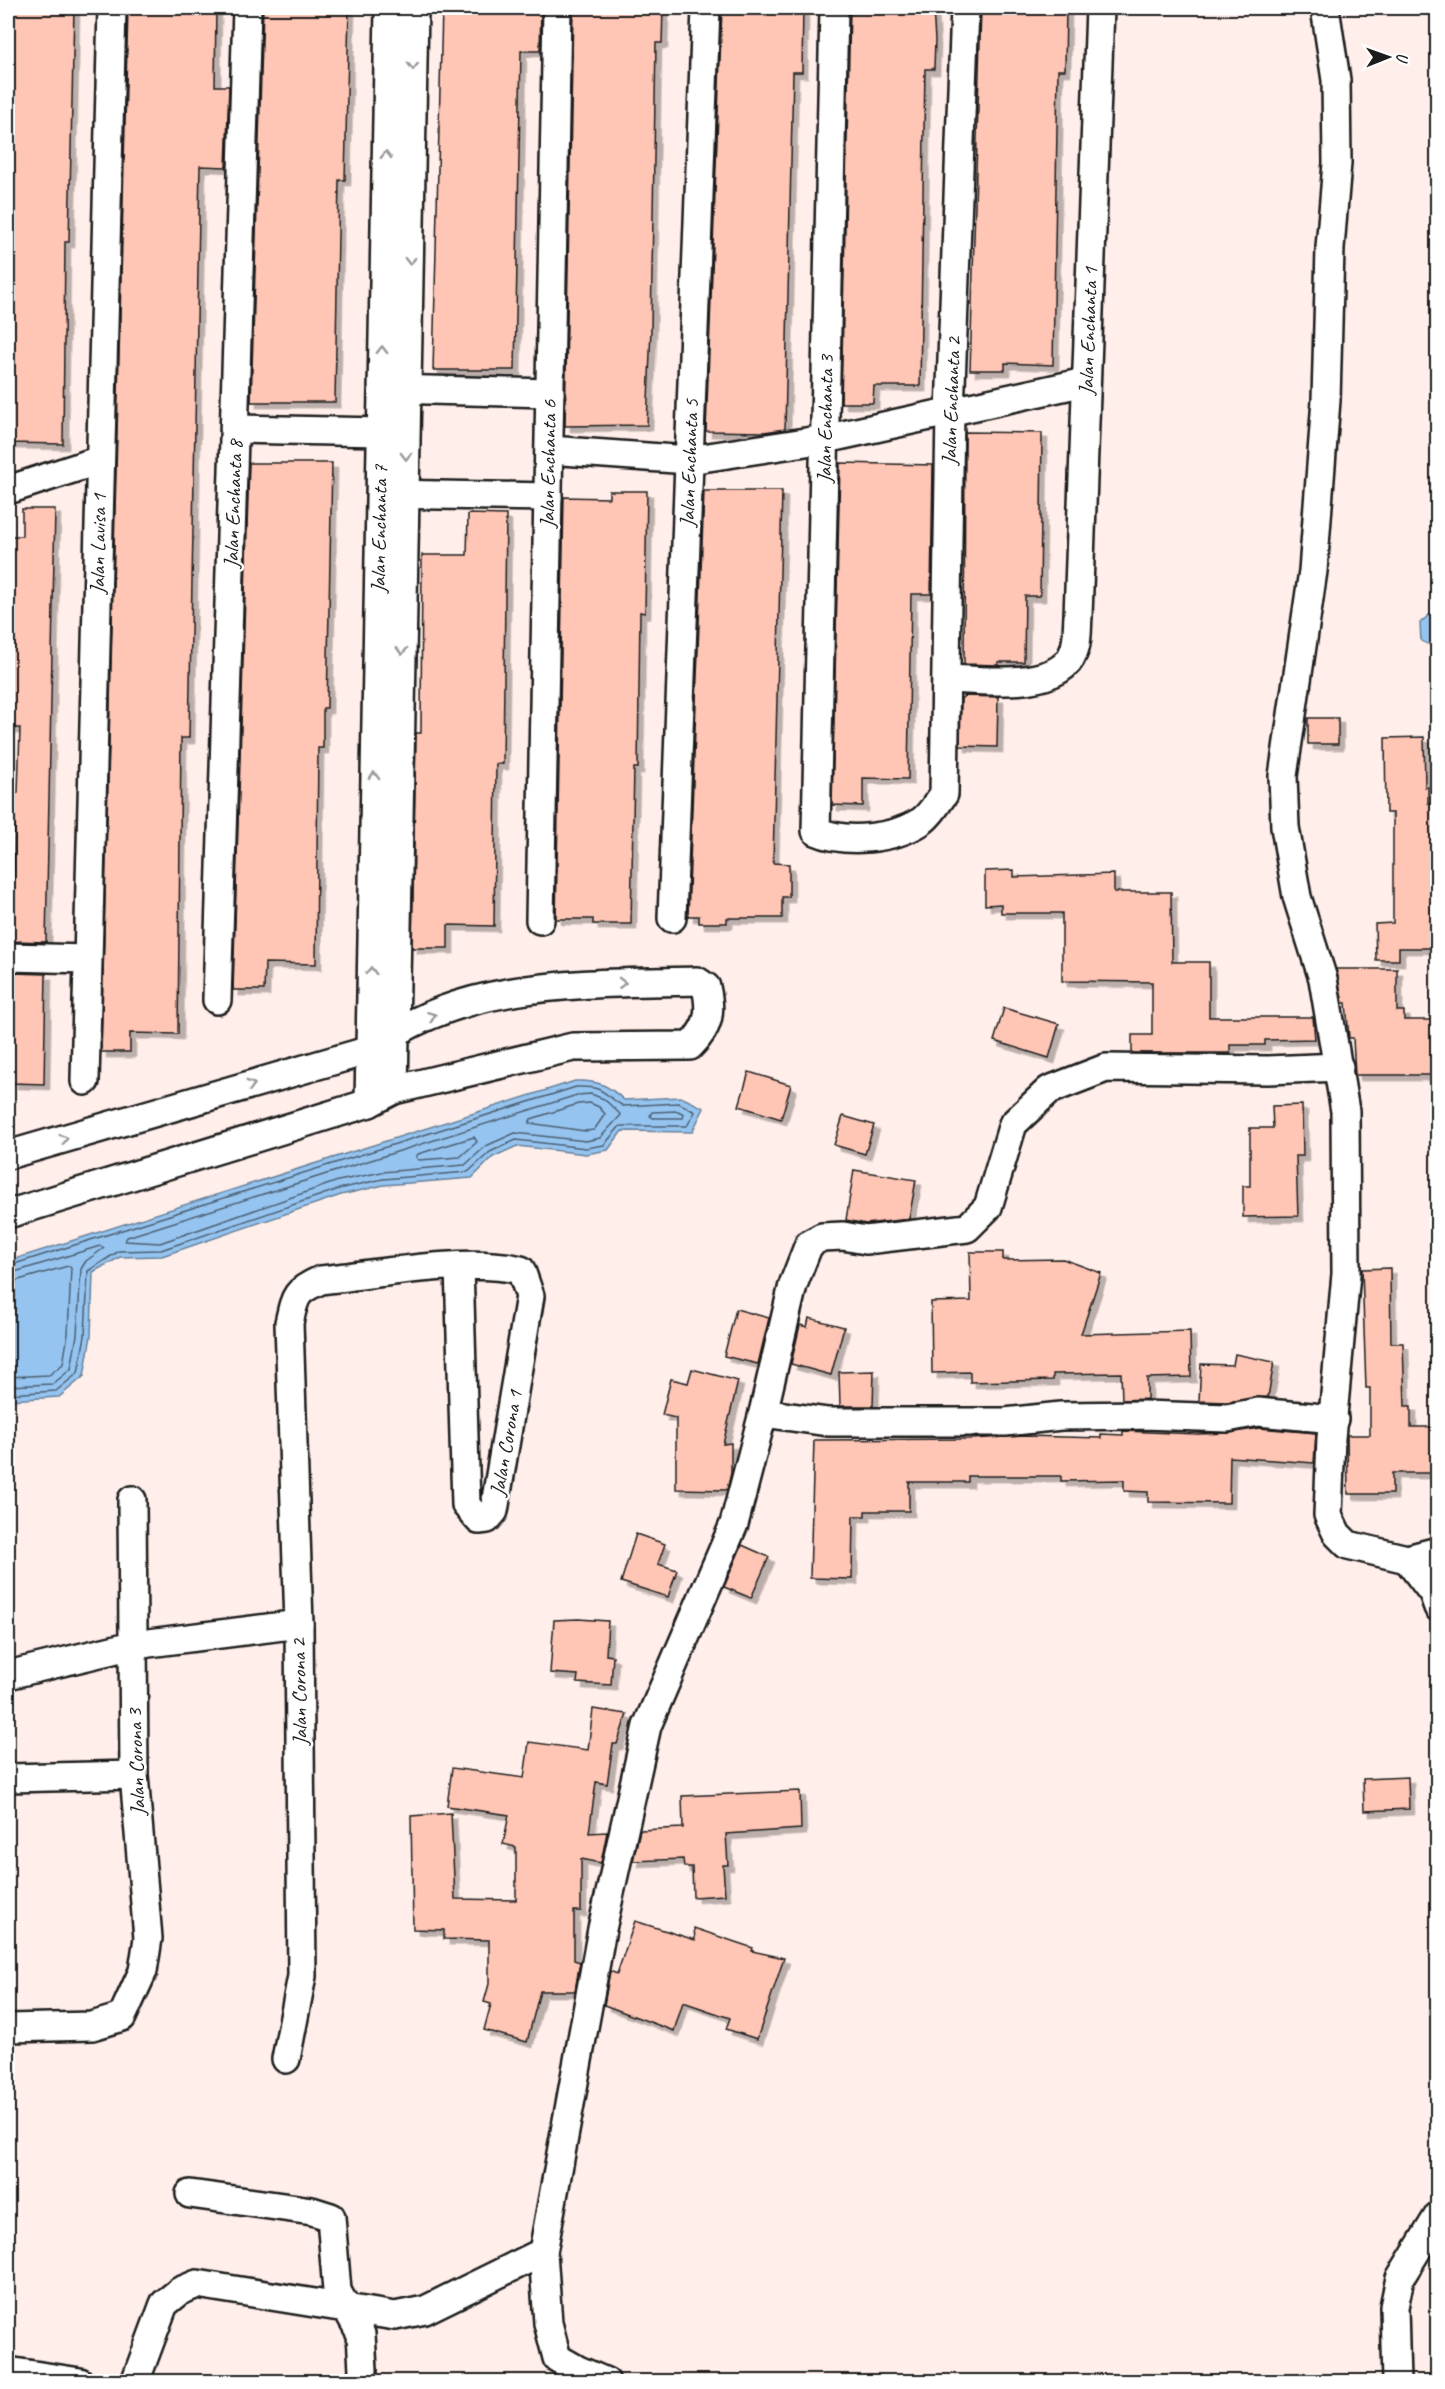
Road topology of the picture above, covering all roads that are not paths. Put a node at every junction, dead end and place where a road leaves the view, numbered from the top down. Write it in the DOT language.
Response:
graph roads {
  1 [pos="112,8"];
  2 [pos="247,8"];
  3 [pos="389,8"];
  4 [pos="414,8"];
  5 [pos="557,8"];
  6 [pos="706,8"];
  7 [pos="834,8"];
  8 [pos="965,8"];
  9 [pos="1100,8"];
  10 [pos="1325,8"];
  11 [pos="1085,382"];
  12 [pos="395,390"];
  13 [pos="550,393"];
  14 [pos="950,412"];
  15 [pos="235,429"];
  16 [pos="381,432"];
  17 [pos="825,439"];
  18 [pos="549,450"];
  19 [pos="100,460"];
  20 [pos="689,460"];
  21 [pos="8,490"];
  22 [pos="392,494"];
  23 [pos="548,497"];
  24 [pos="947,679"];
  25 [pos="944,794"];
  26 [pos="672,918"];
  27 [pos="540,920"];
  28 [pos="8,957"];
  29 [pos="87,959"];
  30 [pos="217,1000"];
  31 [pos="395,1030"];
  32 [pos="370,1050"];
  33 [pos="1339,1066"];
  34 [pos="85,1081"];
  35 [pos="394,1090"];
  36 [pos="369,1103"];
  37 [pos="8,1155"];
  38 [pos="8,1214"];
  39 [pos="459,1266"];
  40 [pos="763,1413"];
  41 [pos="1334,1419"];
  42 [pos="132,1500"];
  43 [pos="1437,1551"];
  44 [pos="1407,1559"];
  45 [pos="1437,1607"];
  46 [pos="299,1624"];
  47 [pos="133,1645"];
  48 [pos="8,1675"];
  49 [pos="134,1775"];
  50 [pos="8,1778"];
  51 [pos="8,2028"];
  52 [pos="286,2059"];
  53 [pos="190,2194"];
  54 [pos="1437,2216"];
  55 [pos="543,2252"];
  56 [pos="348,2309"];
  57 [pos="8,2371"];
  58 [pos="80,2382"];
  59 [pos="135,2382"];
  60 [pos="361,2382"];
  61 [pos="606,2382"];
  62 [pos="1396,2382"];
  1 -- 19 [label="street, Jalan Lavisa 1"];
  2 -- 15 [label="street, Jalan Enchanta 8"];
  12 -- 3 [label="street, Jalan Enchanta 7, one-way"];
  4 -- 12 [label="street, Jalan Enchanta 7, one-way"];
  5 -- 13 [label="street, Jalan Enchanta 6"];
  6 -- 20 [label="street, Jalan Enchanta 5"];
  7 -- 17 [label="street, Jalan Enchanta 3"];
  8 -- 14 [label="street, Jalan Enchanta 2"];
  9 -- 11 [label="street, Jalan Enchanta 1"];
  10 -- 33 [label="street"];
  11 -- 14 [label="street"];
  11 -- 24 [label="street, Jalan Enchanta 1"];
  12 -- 13 [label="street"];
  12 -- 16 [label="street, Jalan Enchanta 7"];
  12 -- 22 [label="street, Jalan Enchanta 7, one-way"];
  13 -- 18 [label="street, Jalan Enchanta 6"];
  14 -- 17 [label="street"];
  14 -- 24 [label="street, Jalan Enchanta 2"];
  15 -- 16 [label="street"];
  15 -- 30 [label="street, Jalan Enchanta 8"];
  16 -- 22 [label="street, Jalan Enchanta 7"];
  17 -- 20 [label="street"];
  17 -- 25 [label="street, Jalan Enchanta 3"];
  18 -- 20 [label="street"];
  18 -- 23 [label="street, Jalan Enchanta 6"];
  19 -- 21 [label="street"];
  19 -- 29 [label="street, Jalan Lavisa 1"];
  20 -- 26 [label="street, Jalan Enchanta 5"];
  22 -- 23 [label="street"];
  22 -- 31 [label="street, Jalan Enchanta 7, one-way"];
  32 -- 22 [label="street, Jalan Enchanta 7, one-way"];
  23 -- 27 [label="street, Jalan Enchanta 6"];
  24 -- 25 [label="street, Jalan Enchanta 2"];
  28 -- 29 [label="street"];
  29 -- 34 [label="street, Jalan Lavisa 1"];
  31 -- 32 [label="street"];
  31 -- 35 [label="street, Jalan Enchanta 7"];
  31 -- 35 [label="street, one-way"];
  32 -- 36 [label="street, Jalan Enchanta 7"];
  37 -- 32 [label="street, one-way"];
  33 -- 40 [label="street"];
  33 -- 41 [label="street"];
  35 -- 36 [label="street"];
  36 -- 38 [label="street"];
  39 -- 39 [label="street, Jalan Corona 1"];
  39 -- 46 [label="street, Jalan Corona 2"];
  40 -- 41 [label="street"];
  40 -- 55 [label="street"];
  41 -- 44 [label="street"];
  42 -- 47 [label="street, Jalan Corona 3"];
  43 -- 44 [label="street"];
  44 -- 45 [label="street"];
  46 -- 47 [label="street"];
  46 -- 52 [label="street, Jalan Corona 2"];
  47 -- 48 [label="street"];
  47 -- 49 [label="street, Jalan Corona 3"];
  49 -- 50 [label="street"];
  49 -- 51 [label="street, Jalan Corona 3"];
  53 -- 56 [label="street"];
  54 -- 62 [label="street"];
  55 -- 56 [label="street"];
  55 -- 61 [label="street"];
  56 -- 59 [label="street"];
  56 -- 60 [label="street"];
  57 -- 58 [label="street"];
}
